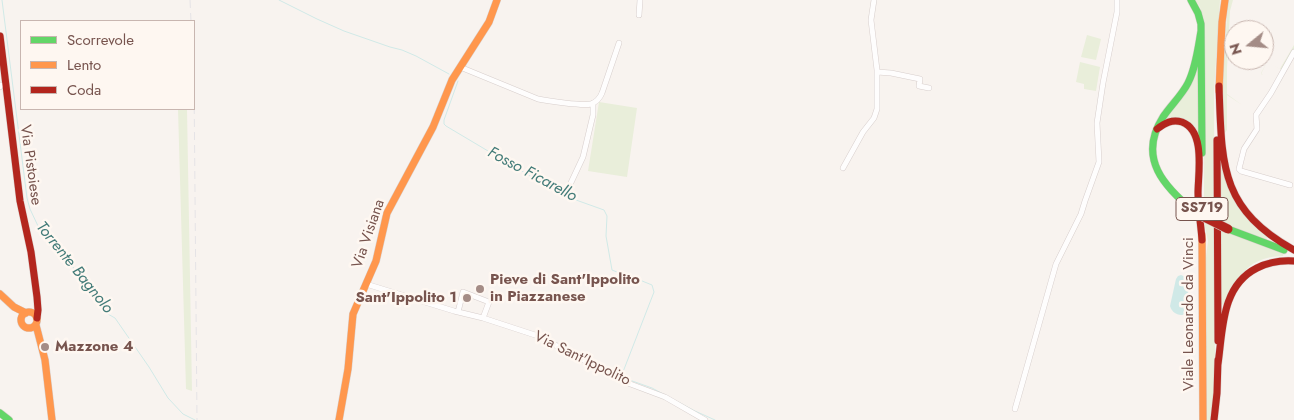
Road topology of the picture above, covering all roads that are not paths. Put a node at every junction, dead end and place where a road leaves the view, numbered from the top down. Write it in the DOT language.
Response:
graph roads {
  1 [pos="497,0"];
  2 [pos="640,0"];
  3 [pos="874,0"];
  4 [pos="1117,0"];
  5 [pos="1190,0"];
  6 [pos="1225,0"];
  7 [pos="639,15"];
  8 [pos="1201,31"];
  9 [pos="0,36"];
  10 [pos="619,43"];
  11 [pos="1294,52"];
  12 [pos="460,67"];
  13 [pos="877,72"];
  14 [pos="1219,86"];
  15 [pos="929,88"];
  16 [pos="593,103"];
  17 [pos="1155,130"];
  18 [pos="843,168"];
  19 [pos="1290,185"];
  20 [pos="568,189"];
  21 [pos="1202,240"];
  22 [pos="1294,250"];
  23 [pos="1294,254"];
  24 [pos="1294,261"];
  25 [pos="366,284"];
  26 [pos="0,294"];
  27 [pos="37,297"];
  28 [pos="458,312"];
  29 [pos="25,315"];
  30 [pos="483,318"];
  31 [pos="34,324"];
  32 [pos="1218,364"];
  33 [pos="1015,409"];
  34 [pos="0,413"];
  35 [pos="9,420"];
  36 [pos="52,420"];
  37 [pos="339,420"];
  38 [pos="705,420"];
  39 [pos="1203,420"];
  40 [pos="1214,420"];
  1 -- 12 [label="main road, Via Visiana"];
  2 -- 7 [label="street"];
  3 -- 13 [label="street"];
  4 -- 33 [label="street"];
  5 -- 8 [label="main road, Viale Leonardo da Vinci / SS719"];
  6 -- 14 [label="main road, Viale Leonardo da Vinci / SS719"];
  8 -- 17 [label="main road"];
  8 -- 21 [label="main road, Viale Leonardo da Vinci / SS719"];
  9 -- 27 [label="main road, Via Pistoiese"];
  10 -- 16 [label="street"];
  11 -- 19 [label="street"];
  12 -- 16 [label="street"];
  12 -- 25 [label="main road, Via Visiana"];
  13 -- 15 [label="street"];
  13 -- 18 [label="street"];
  14 -- 22 [label="main road"];
  14 -- 32 [label="main road, Viale Leonardo da Vinci / SS719"];
  16 -- 20 [label="street"];
  17 -- 21 [label="main road"];
  17 -- 23 [label="main road, bridge"];
  21 -- 39 [label="main road, Viale Leonardo da Vinci / SS719"];
  24 -- 32 [label="main road"];
  25 -- 28 [label="street"];
  25 -- 37 [label="main road, Via Visiana"];
  26 -- 29 [label="main road"];
  27 -- 29 [label="main road"];
  27 -- 31 [label="main road, Via Pistoiese"];
  28 -- 30 [label="street, Via Sant'Ippolito"];
  28 -- 30 [label="street"];
  29 -- 31 [label="main road"];
  29 -- 31 [label="main road"];
  30 -- 38 [label="street, Via Sant'Ippolito"];
  31 -- 36 [label="main road"];
  32 -- 40 [label="main road, Viale Leonardo da Vinci / SS719"];
  34 -- 35 [label="main road"];
}
